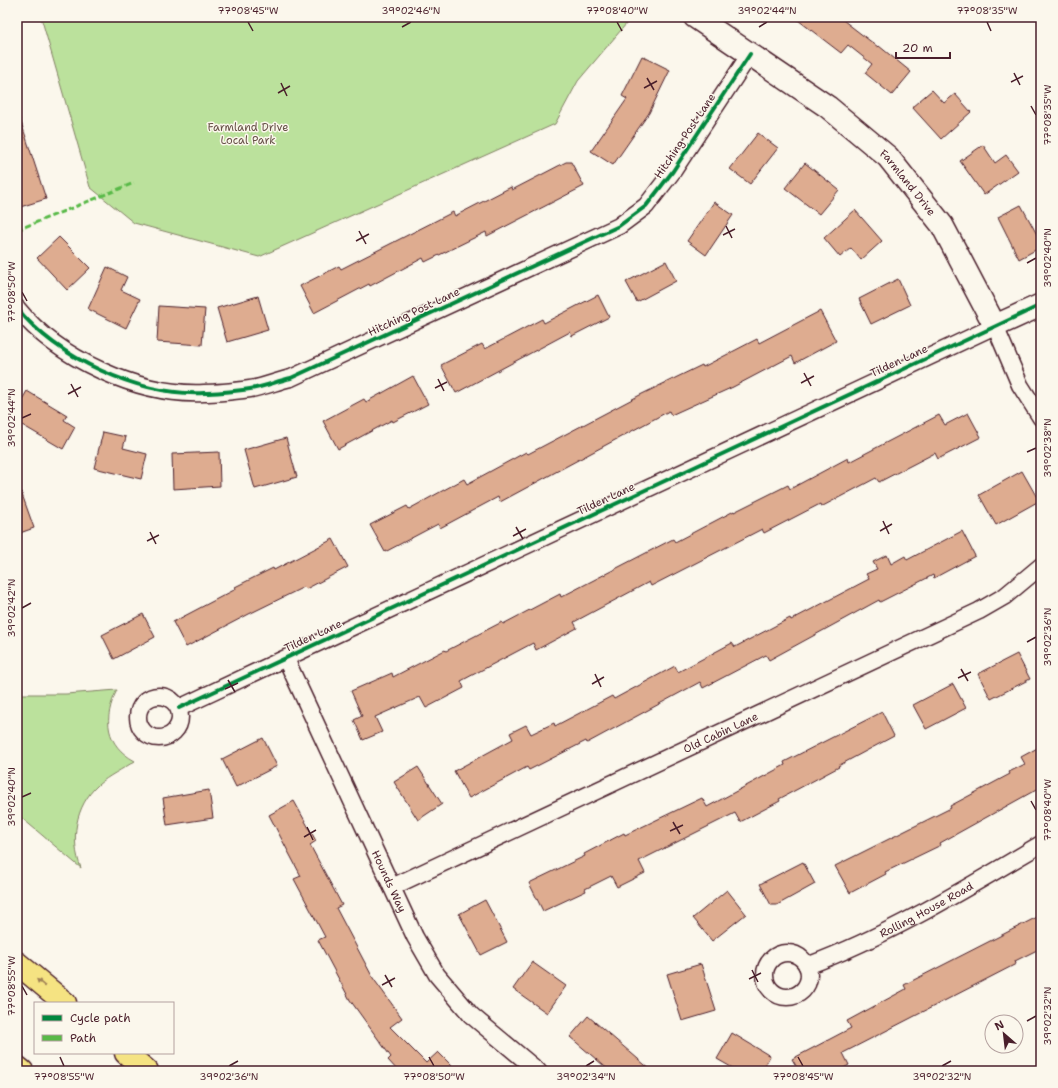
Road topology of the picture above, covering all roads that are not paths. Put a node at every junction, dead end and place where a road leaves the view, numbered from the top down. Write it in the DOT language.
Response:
graph roads {
  1 [pos="694,17"];
  2 [pos="750,54"];
  3 [pos="1041,305"];
  4 [pos="17,308"];
  5 [pos="995,326"];
  6 [pos="1041,418"];
  7 [pos="1041,566"];
  8 [pos="286,659"];
  9 [pos="178,708"];
  10 [pos="1041,844"];
  11 [pos="392,887"];
  12 [pos="17,963"];
  13 [pos="807,966"];
  14 [pos="64,1002"];
  15 [pos="127,1054"];
  16 [pos="17,1067"];
  17 [pos="22,1071"];
  18 [pos="147,1071"];
  19 [pos="538,1071"];
  1 -- 2 [label="street, Farmland Drive"];
  2 -- 4 [label="street, Hitching Post Lane"];
  2 -- 5 [label="street, Farmland Drive"];
  3 -- 5 [label="street, Tilden Lane"];
  5 -- 6 [label="street, Farmland Drive"];
  5 -- 8 [label="street, Tilden Lane"];
  7 -- 11 [label="street, Old Cabin Lane"];
  8 -- 9 [label="street, Tilden Lane"];
  8 -- 11 [label="street, Hounds Way"];
  10 -- 13 [label="street, Rolling House Road"];
  11 -- 19 [label="street, Hounds Way"];
  14 -- 12 [label="highway, one-way"];
  15 -- 18 [label="highway"];
  16 -- 17 [label="highway"];
}
